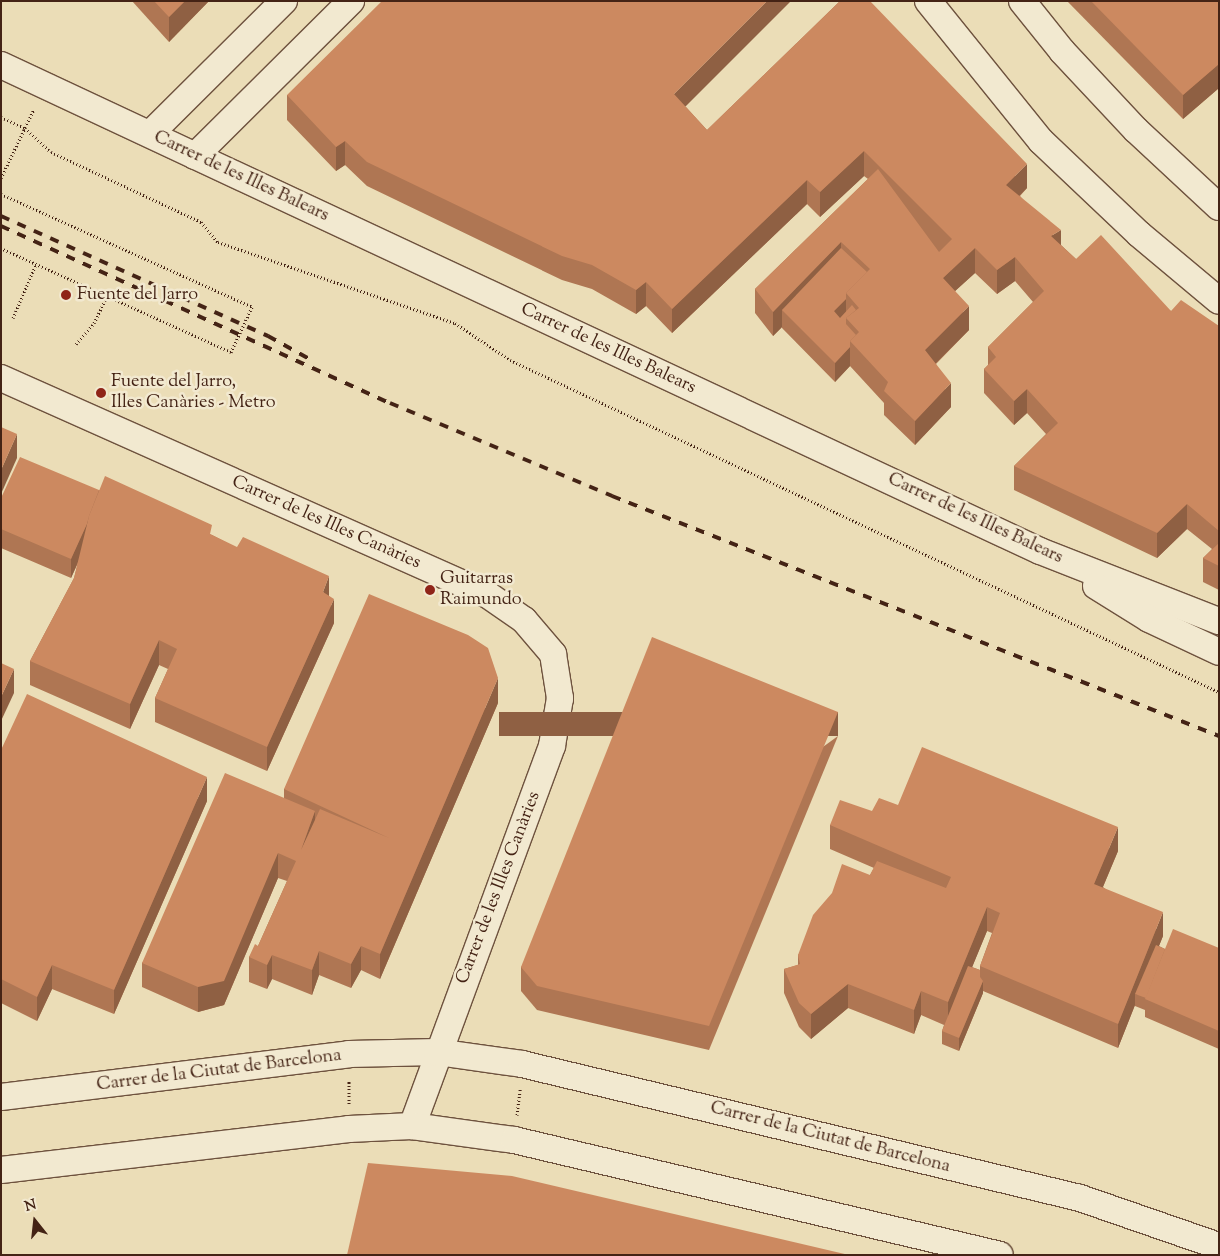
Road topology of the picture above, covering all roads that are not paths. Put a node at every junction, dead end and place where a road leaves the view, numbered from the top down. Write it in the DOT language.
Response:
graph roads {
  1 [pos="284,1"];
  2 [pos="351,1"];
  3 [pos="928,1"];
  4 [pos="1022,1"];
  5 [pos="1,65"];
  6 [pos="150,134"];
  7 [pos="195,156"];
  8 [pos="1219,206"];
  9 [pos="1219,301"];
  10 [pos="1,378"];
  11 [pos="1040,551"];
  12 [pos="1219,621"];
  13 [pos="1219,652"];
  14 [pos="437,1052"];
  15 [pos="1,1097"];
  16 [pos="412,1126"];
  17 [pos="1,1170"];
  18 [pos="1219,1246"];
  19 [pos="1000,1255"];
  1 -- 6 [label="street"];
  2 -- 7 [label="street"];
  3 -- 9 [label="street"];
  4 -- 8 [label="street"];
  5 -- 6 [label="street, Carrer de les Illes Balears"];
  6 -- 7 [label="street, Carrer de les Illes Balears"];
  7 -- 11 [label="street, Carrer de les Illes Balears"];
  10 -- 14 [label="street, Carrer de les Illes Canàries"];
  11 -- 12 [label="street, Carrer de les Illes Balears"];
  11 -- 13 [label="street"];
  14 -- 15 [label="street, Carrer de la Ciutat de Barcelona"];
  14 -- 16 [label="street"];
  14 -- 18 [label="street, Carrer de la Ciutat de Barcelona"];
  16 -- 17 [label="street"];
  16 -- 19 [label="street"];
}
